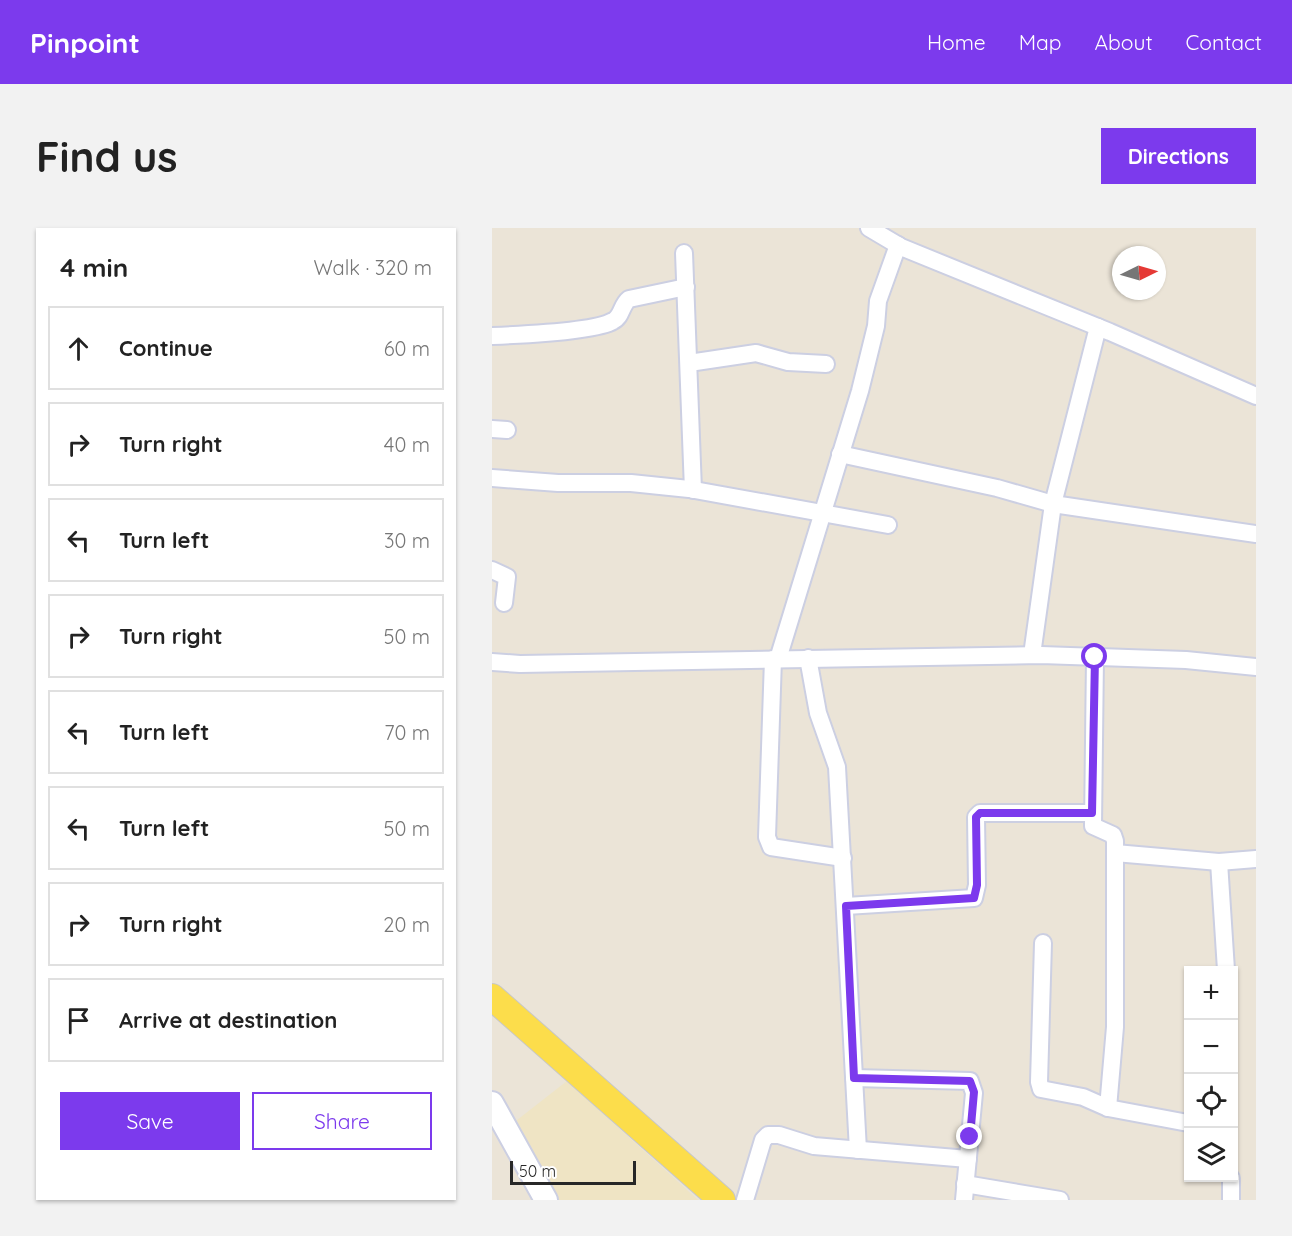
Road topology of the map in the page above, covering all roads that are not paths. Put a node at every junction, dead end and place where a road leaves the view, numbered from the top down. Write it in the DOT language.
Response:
graph roads {
  1 [pos="869,228"];
  2 [pos="898,245"];
  3 [pos="684,253"];
  4 [pos="686,287"];
  5 [pos="1098,327"];
  6 [pos="492,336"];
  7 [pos="689,363"];
  8 [pos="826,364"];
  9 [pos="1256,396"];
  10 [pos="840,454"];
  11 [pos="492,478"];
  12 [pos="693,490"];
  13 [pos="1053,504"];
  14 [pos="822,513"];
  15 [pos="888,525"];
  16 [pos="1256,534"];
  17 [pos="492,570"];
  18 [pos="504,603"];
  19 [pos="1032,655"];
  20 [pos="1095,657"];
  21 [pos="808,658"];
  22 [pos="775,659"];
  23 [pos="492,662"];
  24 [pos="1256,667"];
  25 [pos="1092,813"];
  26 [pos="1115,852"];
  27 [pos="843,858"];
  28 [pos="1256,860"];
  29 [pos="1220,862"];
  30 [pos="846,906"];
  31 [pos="1043,943"];
  32 [pos="1226,966"];
  33 [pos="492,998"];
  34 [pos="854,1078"];
  35 [pos="492,1103"];
  36 [pos="1108,1108"];
  37 [pos="1184,1122"];
  38 [pos="858,1150"];
  39 [pos="968,1159"];
  40 [pos="1231,1182"];
  41 [pos="965,1192"];
  42 [pos="546,1200"];
  43 [pos="722,1200"];
  44 [pos="744,1200"];
  45 [pos="1060,1200"];
  46 [pos="1231,1200"];
  1 -- 2 [label="street"];
  2 -- 5 [label="street"];
  2 -- 10 [label="street"];
  3 -- 4 [label="street"];
  4 -- 6 [label="street"];
  4 -- 7 [label="street"];
  5 -- 9 [label="street"];
  5 -- 13 [label="street"];
  7 -- 8 [label="street"];
  7 -- 12 [label="street"];
  10 -- 13 [label="street"];
  10 -- 14 [label="street"];
  11 -- 12 [label="street"];
  12 -- 14 [label="street"];
  13 -- 16 [label="street"];
  13 -- 19 [label="street"];
  14 -- 15 [label="street"];
  14 -- 22 [label="street"];
  17 -- 18 [label="street"];
  19 -- 20 [label="street"];
  19 -- 21 [label="street"];
  20 -- 24 [label="street"];
  20 -- 25 [label="street"];
  21 -- 22 [label="street"];
  21 -- 27 [label="street"];
  22 -- 23 [label="street"];
  22 -- 27 [label="street"];
  25 -- 26 [label="street"];
  25 -- 30 [label="street"];
  26 -- 29 [label="street"];
  26 -- 36 [label="street"];
  27 -- 30 [label="street"];
  28 -- 29 [label="street"];
  29 -- 32 [label="street"];
  30 -- 34 [label="street"];
  31 -- 36 [label="street"];
  33 -- 43 [label="main road"];
  34 -- 38 [label="street"];
  34 -- 39 [label="street"];
  35 -- 42 [label="main road"];
  36 -- 37 [label="street"];
  38 -- 39 [label="street"];
  38 -- 44 [label="street"];
  39 -- 41 [label="street"];
  40 -- 46 [label="street"];
  41 -- 45 [label="street"];
}
